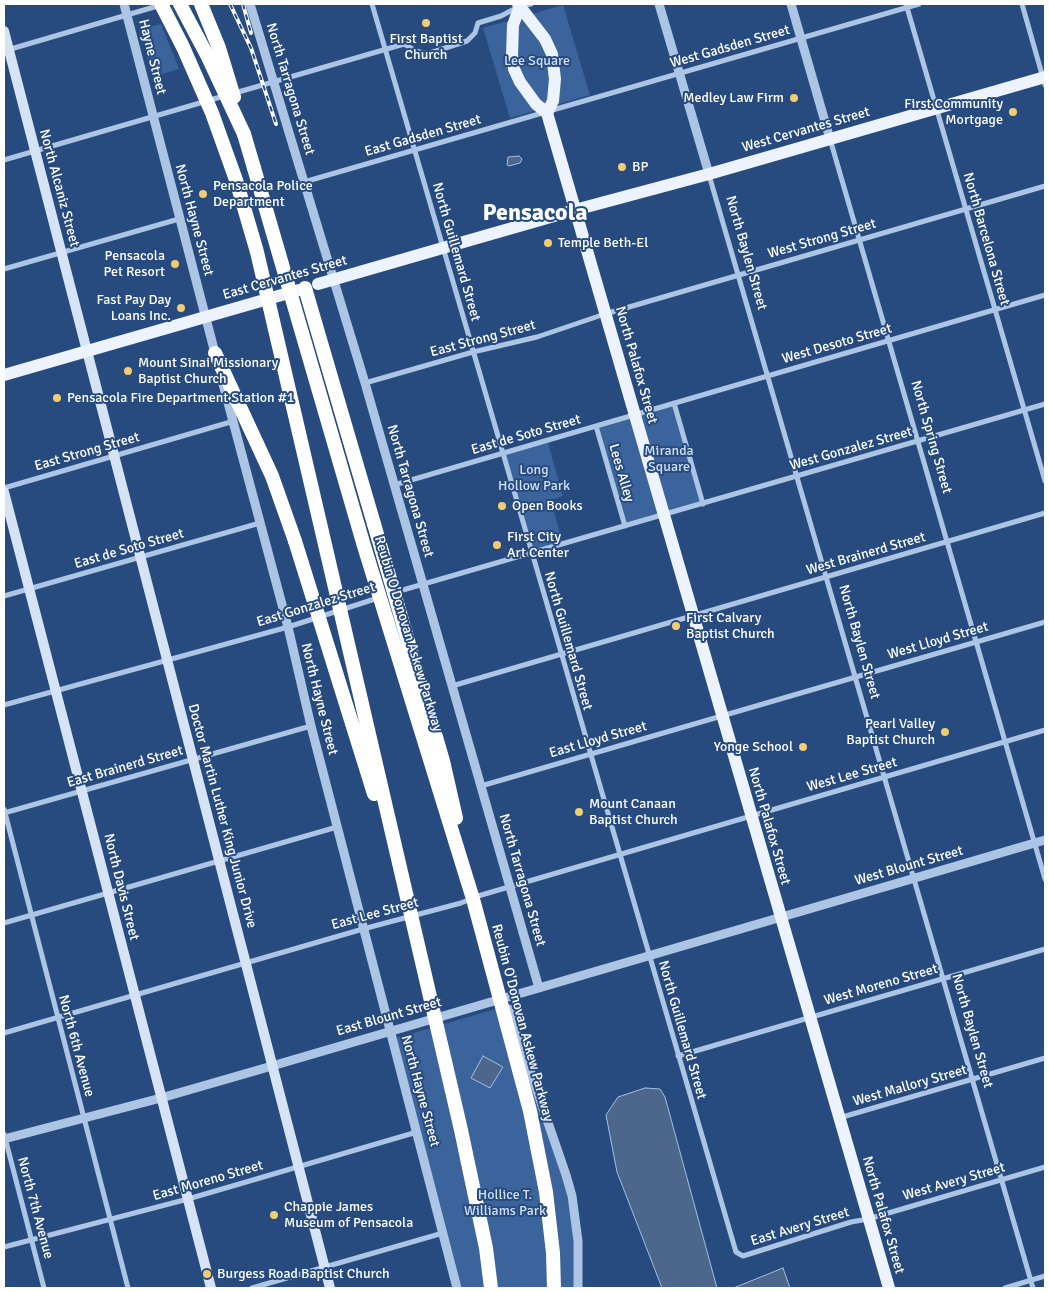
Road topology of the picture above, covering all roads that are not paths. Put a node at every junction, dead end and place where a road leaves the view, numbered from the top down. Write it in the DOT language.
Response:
graph roads {
  1 [pos="124,4"];
  2 [pos="154,4"];
  3 [pos="161,4"];
  4 [pos="167,4"];
  5 [pos="180,4"];
  6 [pos="201,4"];
  7 [pos="250,4"];
  8 [pos="372,4"];
  9 [pos="659,4"];
  10 [pos="791,4"];
  11 [pos="919,4"];
  12 [pos="1022,4"];
  13 [pos="523,5"];
  14 [pos="907,5"];
  15 [pos="127,16"];
  16 [pos="4,31"];
  17 [pos="801,38"];
  18 [pos="183,47"];
  19 [pos="385,50"];
  20 [pos="6,51"];
  21 [pos="679,73"];
  22 [pos="1044,80"];
  23 [pos="274,82"];
  24 [pos="936,108"];
  25 [pos="548,113"];
  26 [pos="153,117"];
  27 [pos="244,134"];
  28 [pos="830,139"];
  29 [pos="414,150"];
  30 [pos="35,151"];
  31 [pos="4,160"];
  32 [pos="709,174"];
  33 [pos="304,182"];
  34 [pos="1045,186"];
  35 [pos="966,209"];
  36 [pos="575,210"];
  37 [pos="180,219"];
  38 [pos="859,240"];
  39 [pos="61,253"];
  40 [pos="4,269"];
  41 [pos="738,275"];
  42 [pos="312,286"];
  43 [pos="1045,295"];
  44 [pos="995,310"];
  45 [pos="605,314"];
  46 [pos="205,317"];
  47 [pos="888,340"];
  48 [pos="87,351"];
  49 [pos="473,352"];
  50 [pos="214,353"];
  51 [pos="4,375"];
  52 [pos="767,376"];
  53 [pos="364,383"];
  54 [pos="674,403"];
  55 [pos="1045,404"];
  56 [pos="1024,410"];
  57 [pos="634,414"];
  58 [pos="234,421"];
  59 [pos="596,426"];
  60 [pos="918,441"];
  61 [pos="502,453"];
  62 [pos="115,456"];
  63 [pos="796,477"];
  64 [pos="1045,481"];
  65 [pos="394,485"];
  66 [pos="4,488"];
  67 [pos="4,492"];
  68 [pos="703,504"];
  69 [pos="1045,513"];
  70 [pos="664,515"];
  71 [pos="260,523"];
  72 [pos="625,526"];
  73 [pos="947,542"];
  74 [pos="531,553"];
  75 [pos="140,557"];
  76 [pos="826,577"];
  77 [pos="423,584"];
  78 [pos="29,589"];
  79 [pos="392,593"];
  80 [pos="4,596"];
  81 [pos="384,596"];
  82 [pos="693,616"];
  83 [pos="1045,622"];
  84 [pos="288,627"];
  85 [pos="976,642"];
  86 [pos="560,654"];
  87 [pos="167,659"];
  88 [pos="855,677"];
  89 [pos="452,686"];
  90 [pos="56,691"];
  91 [pos="4,705"];
  92 [pos="722,716"];
  93 [pos="311,726"];
  94 [pos="1045,730"];
  95 [pos="1005,742"];
  96 [pos="590,754"];
  97 [pos="193,760"];
  98 [pos="884,777"];
  99 [pos="481,786"];
  100 [pos="82,792"];
  101 [pos="4,812"];
  102 [pos="751,817"];
  103 [pos="337,827"];
  104 [pos="1045,840"];
  105 [pos="1035,843"];
  106 [pos="619,855"];
  107 [pos="219,861"];
  108 [pos="914,878"];
  109 [pos="1045,879"];
  110 [pos="510,887"];
  111 [pos="108,893"];
  112 [pos="472,904"];
  113 [pos="31,915"];
  114 [pos="780,918"];
  115 [pos="4,923"];
  116 [pos="486,924"];
  117 [pos="363,929"];
  118 [pos="1045,949"];
  119 [pos="648,956"];
  120 [pos="246,963"];
  121 [pos="423,969"];
  122 [pos="942,979"];
  123 [pos="539,988"];
  124 [pos="134,995"];
  125 [pos="505,997"];
  126 [pos="57,1017"];
  127 [pos="810,1018"];
  128 [pos="390,1031"];
  129 [pos="4,1032"];
  130 [pos="678,1056"];
  131 [pos="1045,1058"];
  132 [pos="272,1066"];
  133 [pos="972,1080"];
  134 [pos="161,1098"];
  135 [pos="83,1118"];
  136 [pos="839,1118"];
  137 [pos="417,1132"];
  138 [pos="4,1137"];
  139 [pos="298,1166"];
  140 [pos="1045,1167"];
  141 [pos="1001,1180"];
  142 [pos="188,1199"];
  143 [pos="110,1219"];
  144 [pos="868,1219"];
  145 [pos="443,1233"];
  146 [pos="31,1240"];
  147 [pos="4,1247"];
  148 [pos="738,1255"];
  149 [pos="325,1267"];
  150 [pos="1045,1276"];
  151 [pos="1031,1281"];
  152 [pos="44,1288"];
  153 [pos="128,1288"];
  154 [pos="211,1288"];
  155 [pos="252,1288"];
  156 [pos="330,1288"];
  157 [pos="457,1288"];
  158 [pos="491,1288"];
  159 [pos="554,1288"];
  160 [pos="578,1288"];
  161 [pos="888,1288"];
  162 [pos="1005,1288"];
  163 [pos="1033,1288"];
  1 -- 15 [label="street, Hayne Street"];
  2 -- 18 [label="highway, bridge"];
  3 -- 18 [label="highway, bridge"];
  4 -- 15 [label="street"];
  5 -- 27 [label="highway, Reubin O'Donovan Askew Parkway, bridge"];
  6 -- 27 [label="highway, bridge"];
  7 -- 23 [label="street, North Tarragona Street"];
  8 -- 19 [label="street, North Guillemard Street"];
  9 -- 21 [label="street, North Baylen Street"];
  10 -- 17 [label="street, North Spring Street"];
  11 -- 14 [label="street, West Gadsden Street"];
  12 -- 22 [label="street"];
  13 -- 19 [label="street"];
  13 -- 25 [label="main road, North Palafox Street"];
  13 -- 25 [label="main road"];
  14 -- 17 [label="street, West Gadsden Street"];
  14 -- 24 [label="street, North Barcelona Street"];
  15 -- 20 [label="street"];
  15 -- 26 [label="street, Hayne Street"];
  16 -- 20 [label="main road, North Alcaniz Street"];
  17 -- 21 [label="street, West Gadsden Street"];
  17 -- 28 [label="street, North Spring Street"];
  18 -- 121 [label="highway, bridge"];
  19 -- 23 [label="street"];
  19 -- 29 [label="street, North Guillemard Street"];
  20 -- 30 [label="main road, North Alcaniz Street"];
  21 -- 25 [label="street, West Gadsden Street"];
  21 -- 32 [label="street, North Baylen Street"];
  22 -- 24 [label="main road, West Cervantes Street"];
  23 -- 26 [label="street"];
  23 -- 33 [label="street, North Tarragona Street"];
  24 -- 28 [label="main road, West Cervantes Street"];
  24 -- 35 [label="street, North Barcelona Street"];
  25 -- 29 [label="street, East Gadsden Street"];
  25 -- 36 [label="main road, North Palafox Street"];
  26 -- 30 [label="street"];
  26 -- 37 [label="street, North Hayne Street"];
  27 -- 112 [label="highway, Reubin O'Donovan Askew Parkway, bridge"];
  28 -- 32 [label="main road, West Cervantes Street"];
  28 -- 38 [label="street, North Spring Street"];
  29 -- 33 [label="street, East Gadsden Street"];
  29 -- 49 [label="street, North Guillemard Street"];
  30 -- 31 [label="street"];
  30 -- 39 [label="main road, North Alcaniz Street"];
  32 -- 36 [label="main road, West Cervantes Street"];
  32 -- 41 [label="street, North Baylen Street"];
  33 -- 53 [label="street, North Tarragona Street"];
  34 -- 35 [label="street, West Strong Street"];
  35 -- 38 [label="street, West Strong Street"];
  35 -- 44 [label="street, North Barcelona Street"];
  36 -- 42 [label="main road, East Cervantes Street, bridge"];
  36 -- 45 [label="main road, North Palafox Street"];
  37 -- 39 [label="street"];
  37 -- 46 [label="street, North Hayne Street"];
  38 -- 41 [label="street, West Strong Street"];
  38 -- 47 [label="street, North Spring Street"];
  39 -- 40 [label="street"];
  39 -- 48 [label="main road, North Alcaniz Street"];
  41 -- 45 [label="street, West Strong Street"];
  41 -- 52 [label="street, North Baylen Street"];
  42 -- 46 [label="main road, East Cervantes Street"];
  42 -- 112 [label="highway, bridge"];
  43 -- 44 [label="street, West Desoto Street"];
  44 -- 47 [label="street, West Desoto Street"];
  44 -- 56 [label="street, North Barcelona Street"];
  45 -- 49 [label="street, East Strong Street"];
  45 -- 57 [label="main road, North Palafox Street"];
  46 -- 48 [label="main road, East Cervantes Street"];
  46 -- 50 [label="street, North Hayne Street"];
  47 -- 52 [label="street, West Desoto Street"];
  47 -- 60 [label="street, North Spring Street"];
  48 -- 51 [label="main road, East Cervantes Street"];
  48 -- 62 [label="main road, Doctor Martin Luther King Junior Drive"];
  49 -- 53 [label="street, East Strong Street"];
  49 -- 61 [label="street, North Guillemard Street"];
  50 -- 58 [label="street, North Hayne Street"];
  50 -- 121 [label="highway, bridge"];
  52 -- 54 [label="street, West Desoto Street"];
  52 -- 63 [label="street, North Baylen Street"];
  53 -- 65 [label="street, North Tarragona Street"];
  54 -- 57 [label="street, West Desoto Street"];
  54 -- 68 [label="street"];
  55 -- 56 [label="street, West Gonzalez Street"];
  56 -- 60 [label="street, West Gonzalez Street"];
  56 -- 64 [label="street, North Barcelona Street"];
  57 -- 59 [label="street, East de Soto Street"];
  57 -- 70 [label="main road, North Palafox Street"];
  58 -- 62 [label="street, East Strong Street"];
  58 -- 71 [label="street, North Hayne Street"];
  59 -- 61 [label="street, East de Soto Street"];
  59 -- 72 [label="street, Lees Alley"];
  60 -- 63 [label="street, West Gonzalez Street"];
  60 -- 73 [label="street, North Spring Street"];
  61 -- 65 [label="street, East de Soto Street"];
  61 -- 74 [label="street, North Guillemard Street"];
  62 -- 66 [label="street, East Strong Street"];
  62 -- 75 [label="main road, Doctor Martin Luther King Junior Drive"];
  63 -- 68 [label="street, West Gonzalez Street"];
  63 -- 76 [label="street, North Baylen Street"];
  65 -- 77 [label="street, North Tarragona Street"];
  67 -- 78 [label="main road, North Davis Street"];
  68 -- 70 [label="street, West Gonzalez Street"];
  69 -- 73 [label="street, West Brainerd Street"];
  70 -- 72 [label="street, East Gonzalez Street"];
  70 -- 82 [label="main road, North Palafox Street"];
  71 -- 75 [label="street, East de Soto Street"];
  71 -- 84 [label="street, North Hayne Street"];
  72 -- 74 [label="street, East Gonzalez Street"];
  73 -- 76 [label="street, West Brainerd Street"];
  73 -- 85 [label="street, North Spring Street"];
  74 -- 77 [label="street, East Gonzalez Street"];
  74 -- 86 [label="street, North Guillemard Street"];
  75 -- 78 [label="street, East de Soto Street"];
  75 -- 87 [label="main road, Doctor Martin Luther King Junior Drive"];
  76 -- 82 [label="street, West Brainerd Street"];
  76 -- 88 [label="street, North Baylen Street"];
  77 -- 79 [label="street, East Gonzalez Street"];
  77 -- 89 [label="street, North Tarragona Street"];
  78 -- 80 [label="street, East de Soto Street"];
  78 -- 90 [label="main road, North Davis Street"];
  81 -- 84 [label="street, East Gonzalez Street"];
  82 -- 86 [label="street"];
  82 -- 92 [label="main road, North Palafox Street"];
  83 -- 85 [label="street, West Lloyd Street"];
  84 -- 87 [label="street, East Gonzalez Street"];
  84 -- 93 [label="street, North Hayne Street"];
  85 -- 88 [label="street, West Lloyd Street"];
  85 -- 95 [label="street, North Spring Street"];
  86 -- 89 [label="street"];
  86 -- 96 [label="street, North Guillemard Street"];
  87 -- 90 [label="street, East Gonzalez Street"];
  87 -- 97 [label="main road, Doctor Martin Luther King Junior Drive"];
  88 -- 92 [label="street, West Lloyd Street"];
  88 -- 98 [label="street, North Baylen Street"];
  89 -- 99 [label="street, North Tarragona Street"];
  90 -- 91 [label="street, East Gonzalez Street"];
  90 -- 100 [label="main road, North Davis Street"];
  92 -- 96 [label="street, East Lloyd Street"];
  92 -- 102 [label="main road, North Palafox Street"];
  93 -- 97 [label="street, East Brainerd Street"];
  93 -- 103 [label="street, North Hayne Street"];
  94 -- 95 [label="street, West Lee Street"];
  95 -- 98 [label="street, West Lee Street"];
  95 -- 105 [label="street, North Spring Street"];
  96 -- 99 [label="street, East Lloyd Street"];
  96 -- 106 [label="street, North Guillemard Street"];
  97 -- 100 [label="street, East Brainerd Street"];
  97 -- 107 [label="main road, Doctor Martin Luther King Junior Drive"];
  98 -- 102 [label="street, West Lee Street"];
  98 -- 108 [label="street, North Baylen Street"];
  99 -- 110 [label="street, North Tarragona Street"];
  100 -- 101 [label="street, East Brainerd Street"];
  100 -- 111 [label="main road, North Davis Street"];
  101 -- 113 [label="street, North 6th Avenue"];
  102 -- 106 [label="street, East Lee Street"];
  102 -- 114 [label="main road, North Palafox Street"];
  103 -- 107 [label="street"];
  103 -- 117 [label="street, North Hayne Street"];
  104 -- 105 [label="street, West Blount Street"];
  105 -- 108 [label="street, West Blount Street"];
  105 -- 109 [label="street, North Spring Street"];
  106 -- 110 [label="street, East Lee Street"];
  106 -- 119 [label="street, North Guillemard Street"];
  107 -- 111 [label="street"];
  107 -- 120 [label="main road, Doctor Martin Luther King Junior Drive"];
  108 -- 114 [label="street, West Blount Street"];
  108 -- 122 [label="street, North Baylen Street"];
  110 -- 112 [label="street, East Lee Street"];
  110 -- 123 [label="street, North Tarragona Street"];
  111 -- 113 [label="street"];
  111 -- 124 [label="main road, North Davis Street"];
  112 -- 117 [label="street, East Lee Street"];
  112 -- 159 [label="highway, Reubin O'Donovan Askew Parkway, bridge"];
  113 -- 115 [label="street"];
  113 -- 126 [label="street, North 6th Avenue"];
  114 -- 119 [label="street, East Blount Street"];
  114 -- 127 [label="main road, North Palafox Street"];
  116 -- 125 [label="street"];
  117 -- 120 [label="street, East Lee Street"];
  117 -- 128 [label="street, North Hayne Street"];
  118 -- 122 [label="street, West Moreno Street"];
  119 -- 123 [label="street, East Blount Street"];
  119 -- 130 [label="street, North Guillemard Street"];
  120 -- 124 [label="street, East Lee Street"];
  120 -- 132 [label="main road, Doctor Martin Luther King Junior Drive"];
  121 -- 158 [label="highway, bridge"];
  122 -- 127 [label="street, West Moreno Street"];
  122 -- 133 [label="street, North Baylen Street"];
  123 -- 125 [label="street, East Blount Street"];
  124 -- 126 [label="street, East Lee Street"];
  124 -- 134 [label="main road, North Davis Street"];
  125 -- 128 [label="street, East Blount Street"];
  125 -- 160 [label="street"];
  126 -- 129 [label="street, East Lee Street"];
  126 -- 135 [label="street, North 6th Avenue"];
  127 -- 130 [label="street"];
  127 -- 136 [label="main road, North Palafox Street"];
  128 -- 132 [label="street, East Blount Street"];
  128 -- 137 [label="street, North Hayne Street"];
  130 -- 148 [label="street, North Guillemard Street"];
  131 -- 133 [label="street, West Mallory Street"];
  132 -- 134 [label="street, East Blount Street"];
  132 -- 139 [label="main road, Doctor Martin Luther King Junior Drive"];
  133 -- 136 [label="street, West Mallory Street"];
  133 -- 141 [label="street, North Baylen Street"];
  134 -- 135 [label="street, East Blount Street"];
  134 -- 142 [label="main road, North Davis Street"];
  135 -- 138 [label="street, East Blount Street"];
  135 -- 143 [label="street, North 6th Avenue"];
  136 -- 144 [label="main road, North Palafox Street"];
  137 -- 139 [label="street, East Moreno Street"];
  137 -- 145 [label="street, North Hayne Street"];
  138 -- 146 [label="street, North 7th Avenue"];
  139 -- 142 [label="street, East Moreno Street"];
  139 -- 149 [label="main road, Doctor Martin Luther King Junior Drive"];
  140 -- 141 [label="street, West Avery Street"];
  141 -- 144 [label="street, West Avery Street"];
  141 -- 151 [label="street, North Baylen Street"];
  142 -- 143 [label="street, East Moreno Street"];
  142 -- 154 [label="main road, North Davis Street"];
  143 -- 146 [label="street, East Moreno Street"];
  143 -- 153 [label="street, North 6th Avenue"];
  144 -- 148 [label="street, East Avery Street"];
  144 -- 161 [label="main road, North Palafox Street"];
  145 -- 149 [label="street"];
  145 -- 157 [label="street, North Hayne Street"];
  146 -- 147 [label="street, East Moreno Street"];
  146 -- 152 [label="street, North 7th Avenue"];
  149 -- 155 [label="street"];
  149 -- 156 [label="main road, Doctor Martin Luther King Junior Drive"];
  150 -- 151 [label="street"];
  151 -- 162 [label="street"];
  151 -- 163 [label="street, North Baylen Street"];
}
